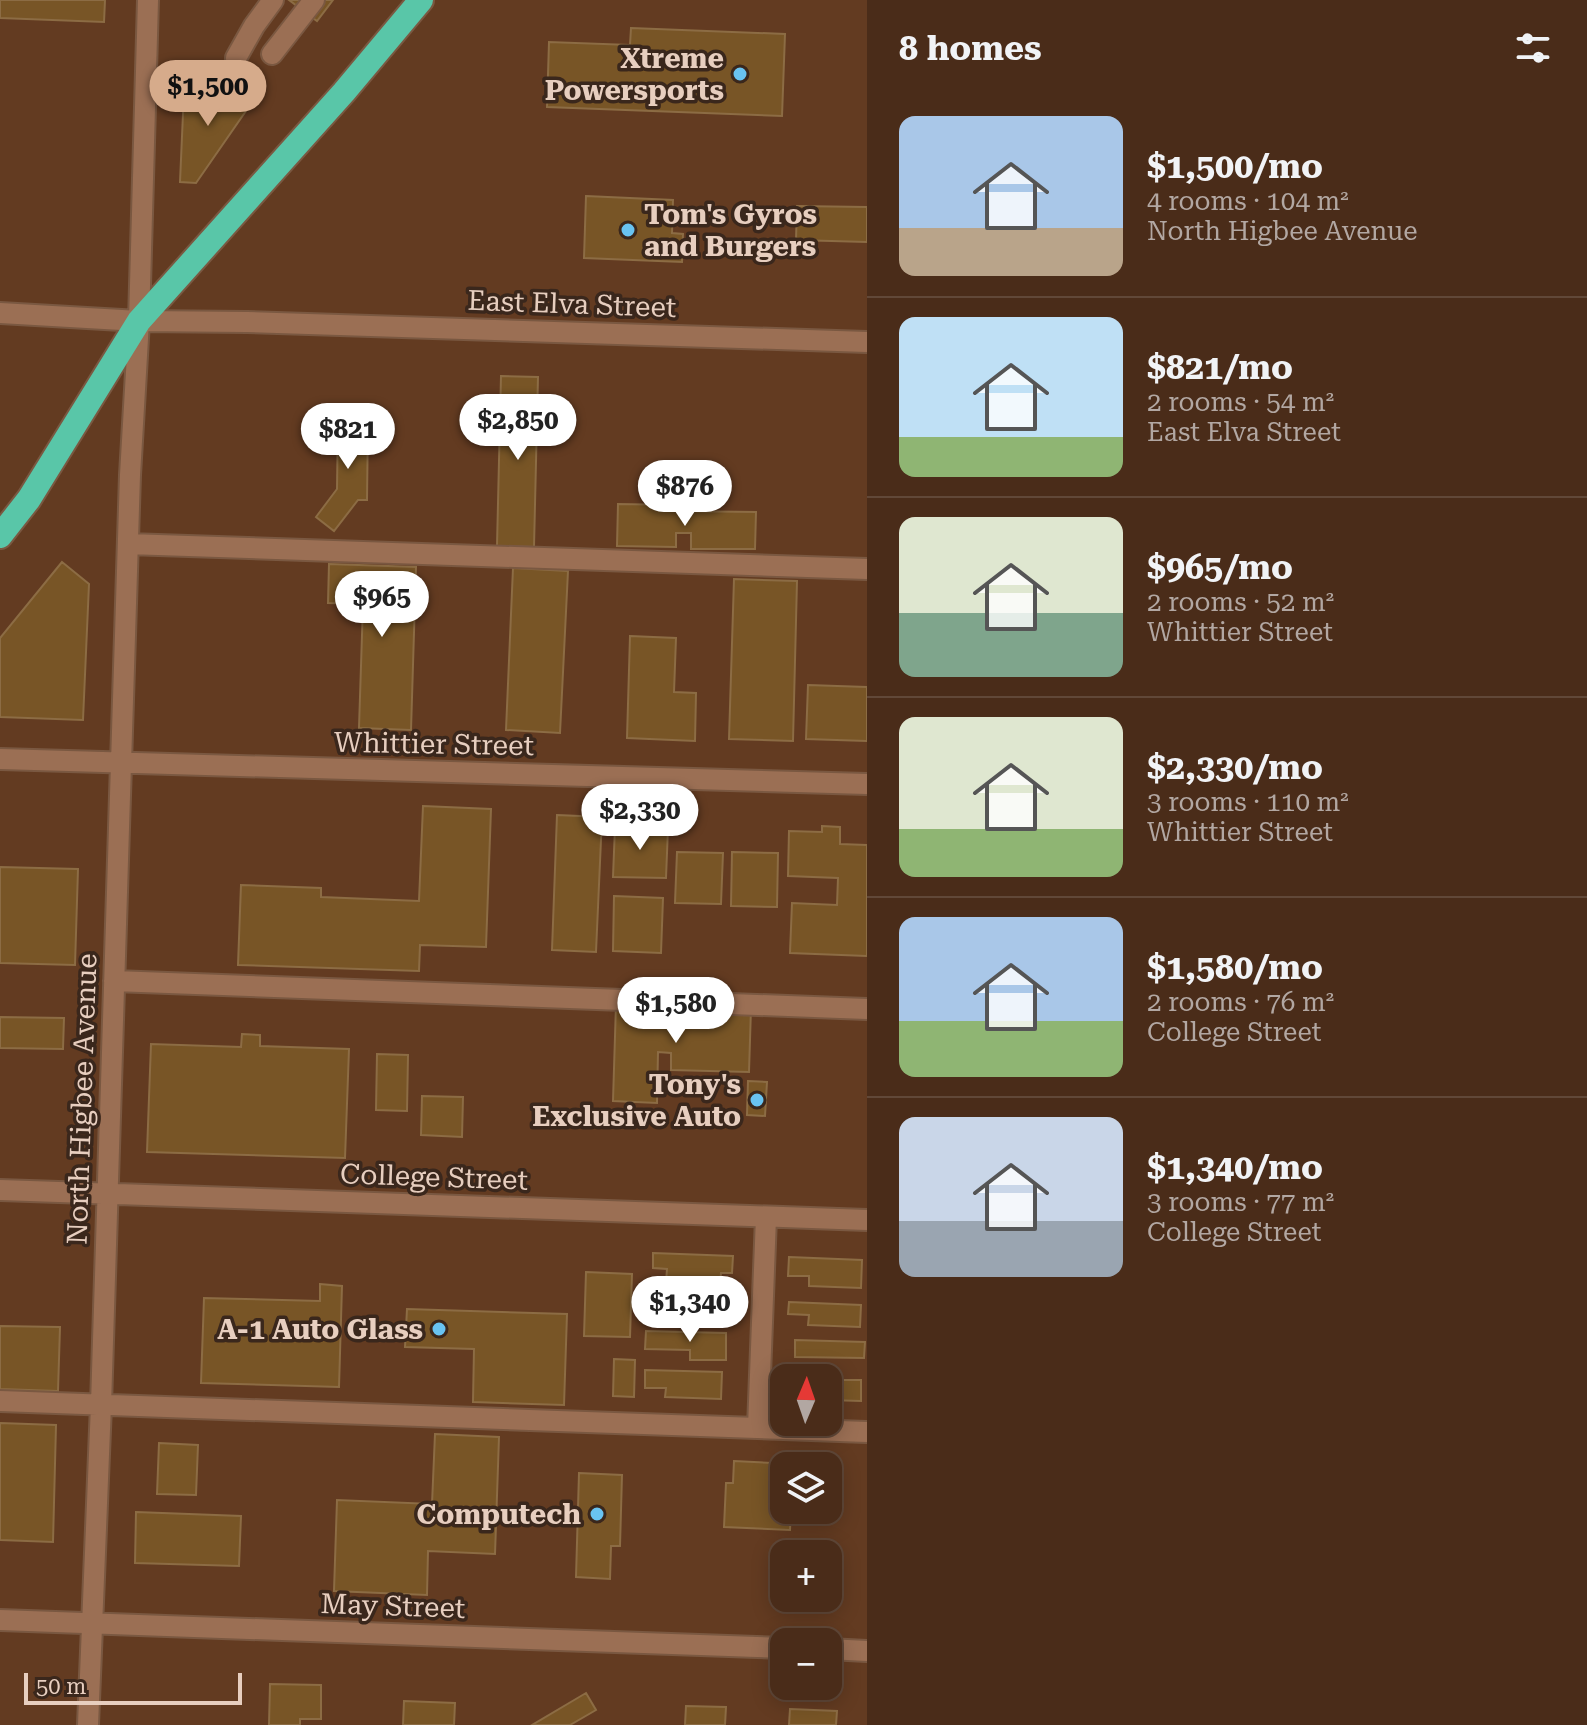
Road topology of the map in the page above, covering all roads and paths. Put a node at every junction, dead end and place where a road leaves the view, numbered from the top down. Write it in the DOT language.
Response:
graph roads {
  1 [pos="148,0"];
  2 [pos="273,0"];
  3 [pos="314,0"];
  4 [pos="421,0"];
  5 [pos="272,54"];
  6 [pos="236,58"];
  7 [pos="0,313"];
  8 [pos="139,321"];
  9 [pos="867,342"];
  10 [pos="0,536"];
  11 [pos="128,544"];
  12 [pos="867,569"];
  13 [pos="0,759"];
  14 [pos="120,764"];
  15 [pos="867,784"];
  16 [pos="114,981"];
  17 [pos="867,1009"];
  18 [pos="0,1190"];
  19 [pos="107,1194"];
  20 [pos="766,1217"];
  21 [pos="867,1220"];
  22 [pos="0,1401"];
  23 [pos="101,1405"];
  24 [pos="758,1428"];
  25 [pos="867,1432"];
  26 [pos="0,1620"];
  27 [pos="92,1624"];
  28 [pos="770,1648"];
  29 [pos="842,1650"];
  30 [pos="867,1651"];
  31 [pos="88,1725"];
  1 -- 8 [label="street, North Higbee Avenue"];
  2 -- 6 [label="street"];
  3 -- 5 [label="street"];
  4 -- 8 [label="highway"];
  7 -- 8 [label="street, East Elva Street"];
  8 -- 9 [label="street, East Elva Street"];
  8 -- 10 [label="highway"];
  8 -- 11 [label="street, North Higbee Avenue"];
  11 -- 12 [label="street"];
  11 -- 14 [label="street, North Higbee Avenue"];
  13 -- 14 [label="street, Whittier Street"];
  14 -- 15 [label="street, Whittier Street"];
  14 -- 16 [label="street, North Higbee Avenue"];
  16 -- 17 [label="street"];
  16 -- 19 [label="street, North Higbee Avenue"];
  18 -- 19 [label="street, College Street"];
  19 -- 20 [label="street, College Street"];
  19 -- 23 [label="street, North Higbee Avenue"];
  20 -- 21 [label="street, College Street"];
  20 -- 24 [label="street"];
  22 -- 23 [label="street"];
  23 -- 24 [label="street"];
  23 -- 27 [label="street, North Higbee Avenue"];
  24 -- 25 [label="street"];
  26 -- 27 [label="street, May Street"];
  27 -- 28 [label="street, May Street"];
  27 -- 31 [label="street, North Higbee Avenue"];
  29 -- 30 [label="street"];
}
